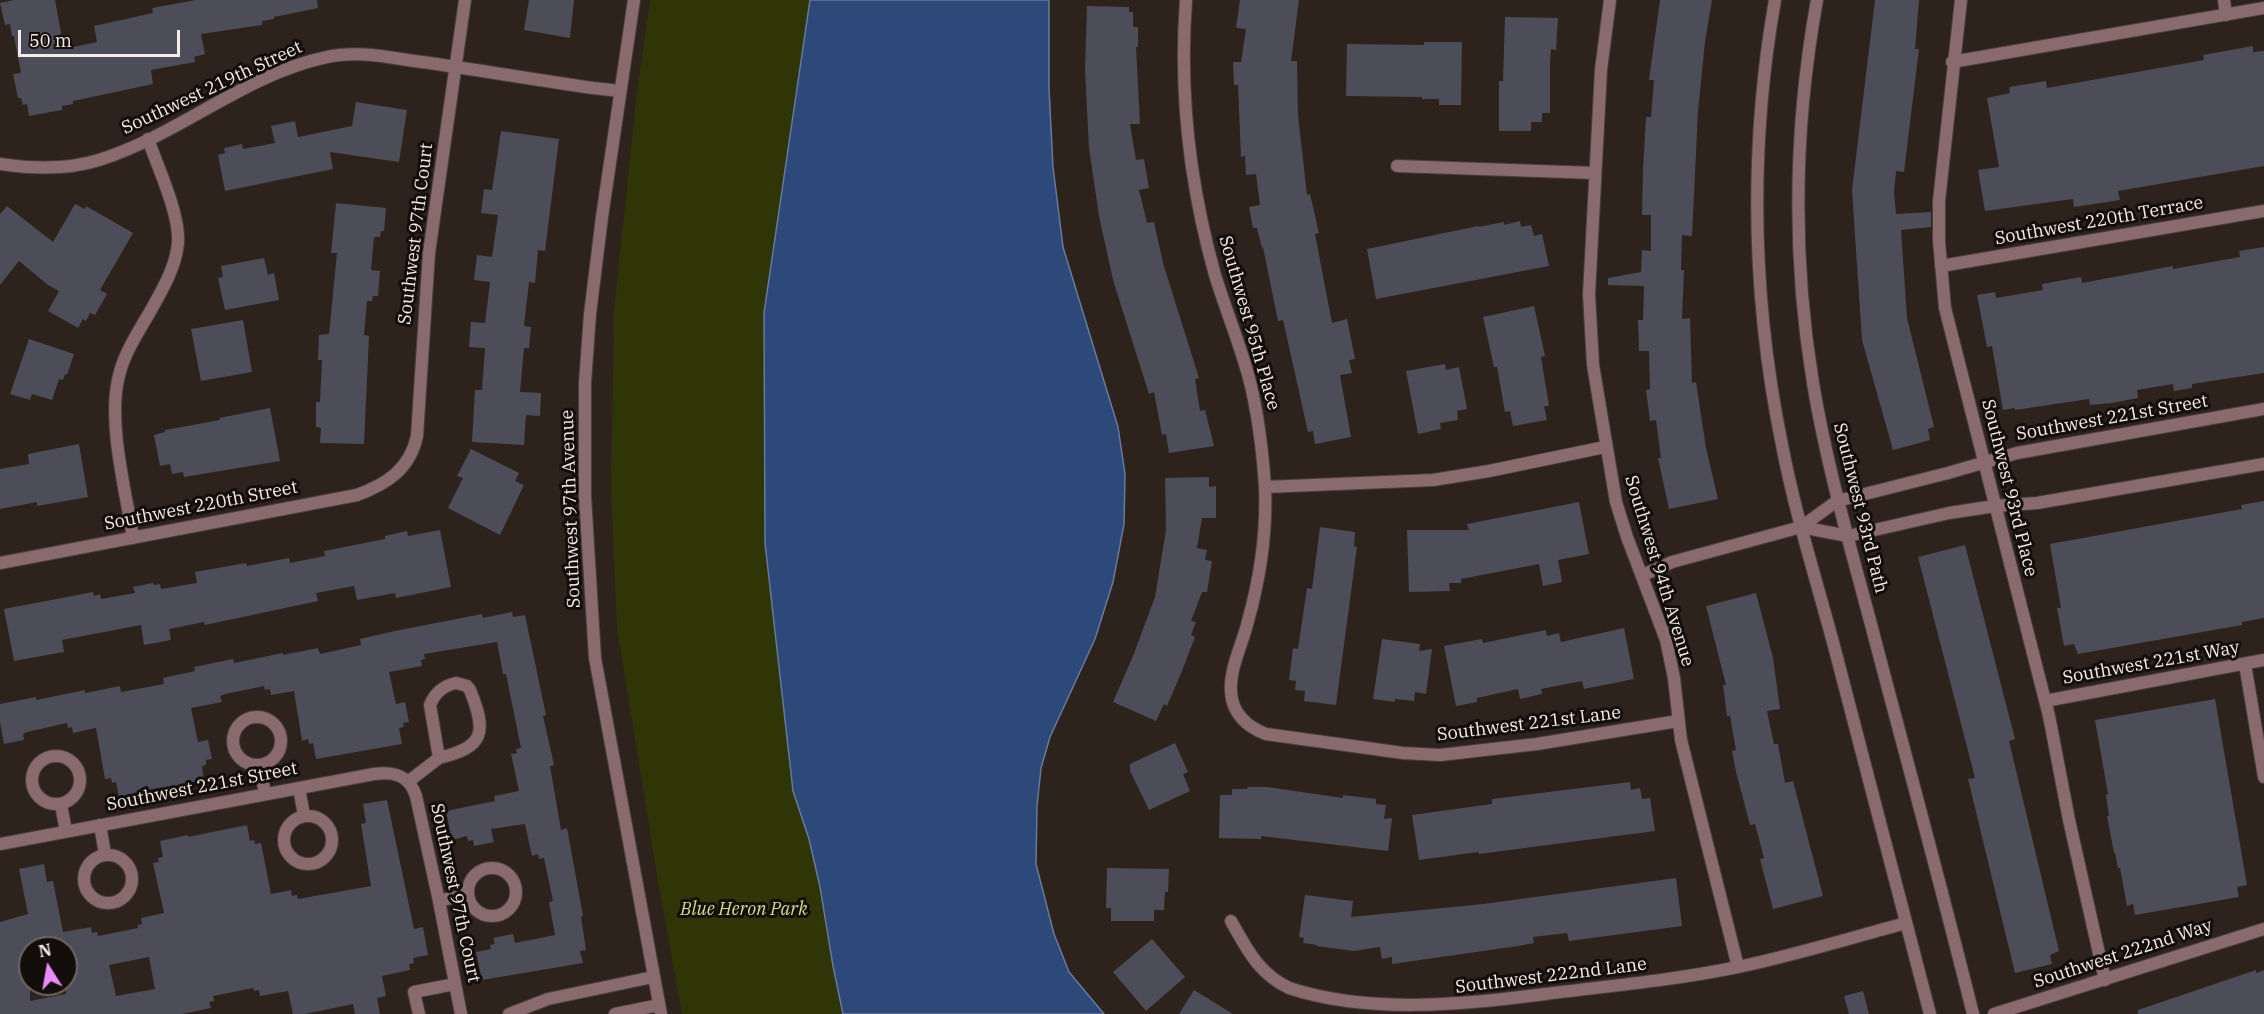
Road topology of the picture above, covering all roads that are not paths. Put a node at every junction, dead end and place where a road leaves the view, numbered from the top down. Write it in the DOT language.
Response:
graph roads {
  1 [pos="465,0"];
  2 [pos="634,0"];
  3 [pos="1186,0"];
  4 [pos="1610,0"];
  5 [pos="1775,0"];
  6 [pos="1817,0"];
  7 [pos="1961,0"];
  8 [pos="2224,0"];
  9 [pos="2264,8"];
  10 [pos="2226,15"];
  11 [pos="1952,62"];
  12 [pos="454,67"];
  13 [pos="620,91"];
  14 [pos="148,139"];
  15 [pos="0,164"];
  16 [pos="1396,166"];
  17 [pos="1595,173"];
  18 [pos="2264,211"];
  19 [pos="1941,266"];
  20 [pos="2264,409"];
  21 [pos="1605,447"];
  22 [pos="1984,463"];
  23 [pos="2264,464"];
  24 [pos="402,469"];
  25 [pos="1265,487"];
  26 [pos="1837,501"];
  27 [pos="1995,506"];
  28 [pos="1801,526"];
  29 [pos="1848,536"];
  30 [pos="133,538"];
  31 [pos="0,563"];
  32 [pos="1643,575"];
  33 [pos="2264,660"];
  34 [pos="2245,664"];
  35 [pos="2045,701"];
  36 [pos="1678,721"];
  37 [pos="1244,722"];
  38 [pos="439,758"];
  39 [pos="260,765"];
  40 [pos="2264,777"];
  41 [pos="409,781"];
  42 [pos="298,788"];
  43 [pos="265,794"];
  44 [pos="61,805"];
  45 [pos="304,815"];
  46 [pos="100,825"];
  47 [pos="66,831"];
  48 [pos="0,844"];
  49 [pos="105,854"];
  50 [pos="468,894"];
  51 [pos="439,901"];
  52 [pos="1231,921"];
  53 [pos="1906,923"];
  54 [pos="2264,929"];
  55 [pos="1738,967"];
  56 [pos="653,977"];
  57 [pos="2105,980"];
  58 [pos="455,984"];
  59 [pos="660,1010"];
  60 [pos="419,1014"];
  61 [pos="461,1014"];
  62 [pos="509,1014"];
  63 [pos="615,1014"];
  64 [pos="1930,1014"];
  65 [pos="1973,1014"];
  66 [pos="1994,1014"];
  1 -- 12 [label="street, Southwest 97th Court"];
  2 -- 13 [label="street, Southwest 97th Avenue"];
  3 -- 25 [label="street, Southwest 95th Place"];
  4 -- 17 [label="street, Southwest 94th Avenue"];
  5 -- 28 [label="street"];
  6 -- 26 [label="street, Southwest 93rd Path"];
  7 -- 11 [label="street, Southwest 93rd Place"];
  8 -- 10 [label="street"];
  9 -- 10 [label="street"];
  10 -- 11 [label="street"];
  11 -- 19 [label="street, Southwest 93rd Place"];
  12 -- 13 [label="street, Southwest 219th Street"];
  12 -- 14 [label="street, Southwest 219th Street"];
  12 -- 24 [label="street, Southwest 97th Court"];
  13 -- 56 [label="street, Southwest 97th Avenue"];
  14 -- 15 [label="street, Southwest 219th Street"];
  14 -- 30 [label="street"];
  16 -- 17 [label="street"];
  17 -- 21 [label="street, Southwest 94th Avenue"];
  18 -- 19 [label="street, Southwest 220th Terrace"];
  19 -- 22 [label="street, Southwest 93rd Place"];
  20 -- 22 [label="street, Southwest 221st Street"];
  21 -- 25 [label="street"];
  21 -- 32 [label="street, Southwest 94th Avenue"];
  22 -- 26 [label="street, Southwest 221st Street"];
  22 -- 27 [label="street, Southwest 93rd Place"];
  23 -- 27 [label="street, Southwest 221st Street"];
  24 -- 30 [label="street, Southwest 220th Street"];
  25 -- 37 [label="street, Southwest 95th Place"];
  26 -- 28 [label="street, Southwest 221st Street"];
  26 -- 29 [label="street, Southwest 93rd Path"];
  27 -- 29 [label="street, Southwest 221st Street"];
  27 -- 35 [label="street, Southwest 93rd Place"];
  28 -- 29 [label="street, Southwest 221st Street"];
  28 -- 32 [label="street, Southwest 221st Street"];
  28 -- 53 [label="street"];
  29 -- 65 [label="street, Southwest 93rd Path"];
  30 -- 31 [label="street, Southwest 220th Street"];
  32 -- 36 [label="street, Southwest 94th Avenue"];
  33 -- 34 [label="street, Southwest 221st Way"];
  34 -- 35 [label="street, Southwest 221st Way"];
  34 -- 40 [label="street"];
  35 -- 57 [label="street, Southwest 93rd Place"];
  36 -- 37 [label="street, Southwest 221st Lane"];
  36 -- 55 [label="street, Southwest 94th Avenue"];
  38 -- 38 [label="street"];
  38 -- 41 [label="street"];
  39 -- 39 [label="street"];
  39 -- 43 [label="street"];
  41 -- 42 [label="street, Southwest 221st Street"];
  41 -- 51 [label="street, Southwest 97th Court"];
  42 -- 43 [label="street, Southwest 221st Street"];
  42 -- 45 [label="street"];
  43 -- 46 [label="street, Southwest 221st Street"];
  44 -- 44 [label="street"];
  44 -- 47 [label="street"];
  45 -- 45 [label="street"];
  46 -- 47 [label="street, Southwest 221st Street"];
  46 -- 49 [label="street"];
  47 -- 48 [label="street, Southwest 221st Street"];
  49 -- 49 [label="street"];
  50 -- 50 [label="street"];
  50 -- 51 [label="street"];
  51 -- 58 [label="street, Southwest 97th Court"];
  52 -- 55 [label="street, Southwest 222nd Lane"];
  53 -- 55 [label="street, Southwest 222nd Lane"];
  53 -- 64 [label="street"];
  54 -- 57 [label="street, Southwest 222nd Way"];
  56 -- 59 [label="street, Southwest 97th Avenue"];
  56 -- 62 [label="street"];
  57 -- 66 [label="street, Southwest 222nd Way"];
  58 -- 60 [label="street"];
  58 -- 61 [label="street, Southwest 97th Court"];
  59 -- 63 [label="street"];
}
